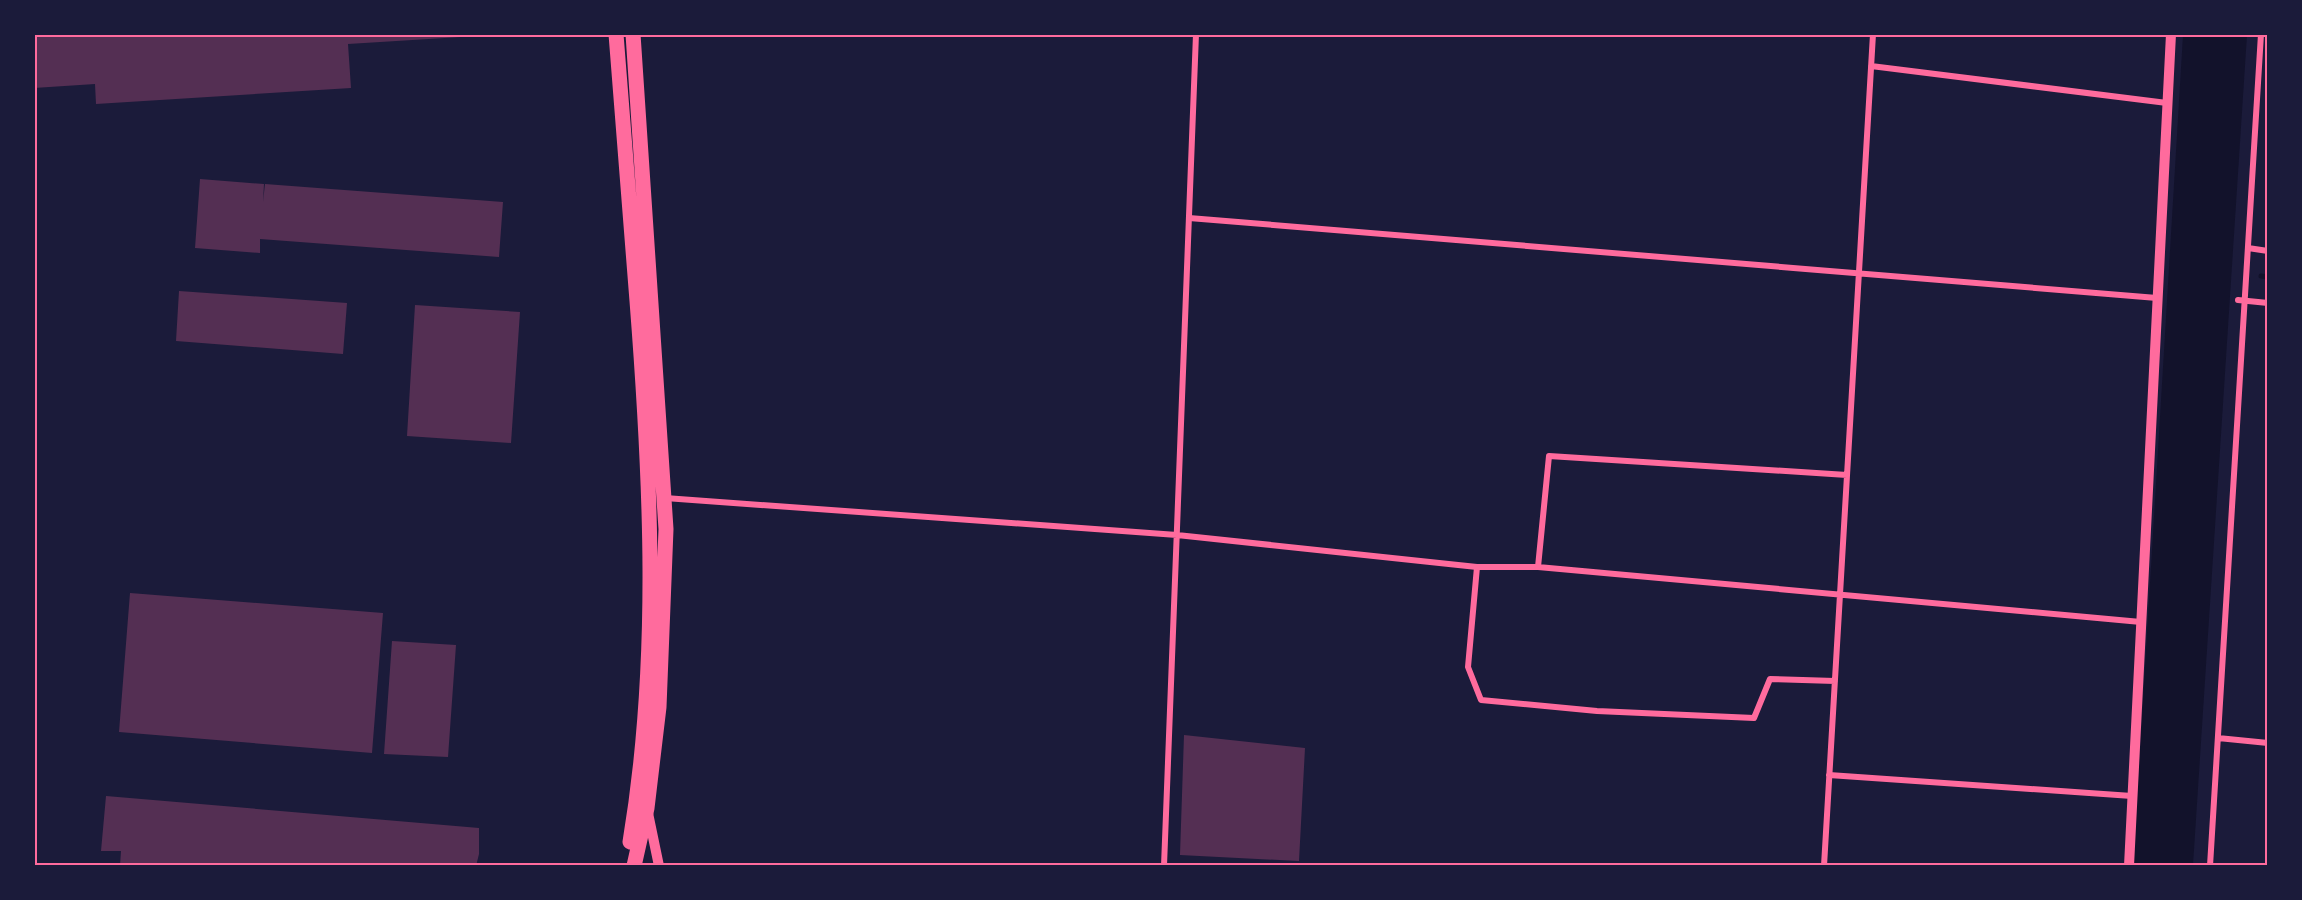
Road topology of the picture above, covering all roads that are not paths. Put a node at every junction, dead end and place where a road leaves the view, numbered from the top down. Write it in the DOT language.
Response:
graph roads {
  1 [pos="616,34"];
  2 [pos="633,34"];
  3 [pos="1196,34"];
  4 [pos="1873,34"];
  5 [pos="2171,34"];
  6 [pos="2261,34"];
  7 [pos="1871,66"];
  8 [pos="2167,103"];
  9 [pos="1189,218"];
  10 [pos="2248,248"];
  11 [pos="2268,251"];
  12 [pos="1859,274"];
  13 [pos="2157,298"];
  14 [pos="2241,300"];
  15 [pos="2268,303"];
  16 [pos="1847,475"];
  17 [pos="664,498"];
  18 [pos="1177,535"];
  19 [pos="1477,567"];
  20 [pos="1538,567"];
  21 [pos="1840,594"];
  22 [pos="2141,622"];
  23 [pos="1834,681"];
  24 [pos="2218,738"];
  25 [pos="2268,743"];
  26 [pos="1829,775"];
  27 [pos="2132,796"];
  28 [pos="647,808"];
  29 [pos="626,866"];
  30 [pos="634,866"];
  31 [pos="659,866"];
  32 [pos="1164,866"];
  33 [pos="1824,866"];
  34 [pos="2128,866"];
  35 [pos="2210,866"];
  1 -- 29 [label="main road"];
  2 -- 17 [label="main road"];
  3 -- 9 [label="street"];
  4 -- 7 [label="street"];
  5 -- 8 [label="street"];
  6 -- 10 [label="street"];
  7 -- 8 [label="street"];
  7 -- 12 [label="street"];
  8 -- 13 [label="street"];
  9 -- 12 [label="street"];
  9 -- 18 [label="street"];
  10 -- 11 [label="street"];
  10 -- 14 [label="street"];
  12 -- 13 [label="street"];
  12 -- 16 [label="street"];
  13 -- 22 [label="street"];
  14 -- 15 [label="street"];
  14 -- 24 [label="street"];
  16 -- 20 [label="street"];
  16 -- 21 [label="street"];
  17 -- 18 [label="street"];
  17 -- 28 [label="main road"];
  18 -- 19 [label="street"];
  18 -- 32 [label="street"];
  19 -- 20 [label="street"];
  19 -- 23 [label="street"];
  20 -- 21 [label="street"];
  21 -- 22 [label="street"];
  21 -- 23 [label="street"];
  22 -- 27 [label="street"];
  23 -- 26 [label="street"];
  24 -- 25 [label="street"];
  24 -- 35 [label="street"];
  26 -- 27 [label="street"];
  26 -- 33 [label="street"];
  27 -- 34 [label="street"];
  28 -- 30 [label="main road"];
  28 -- 31 [label="street"];
}
